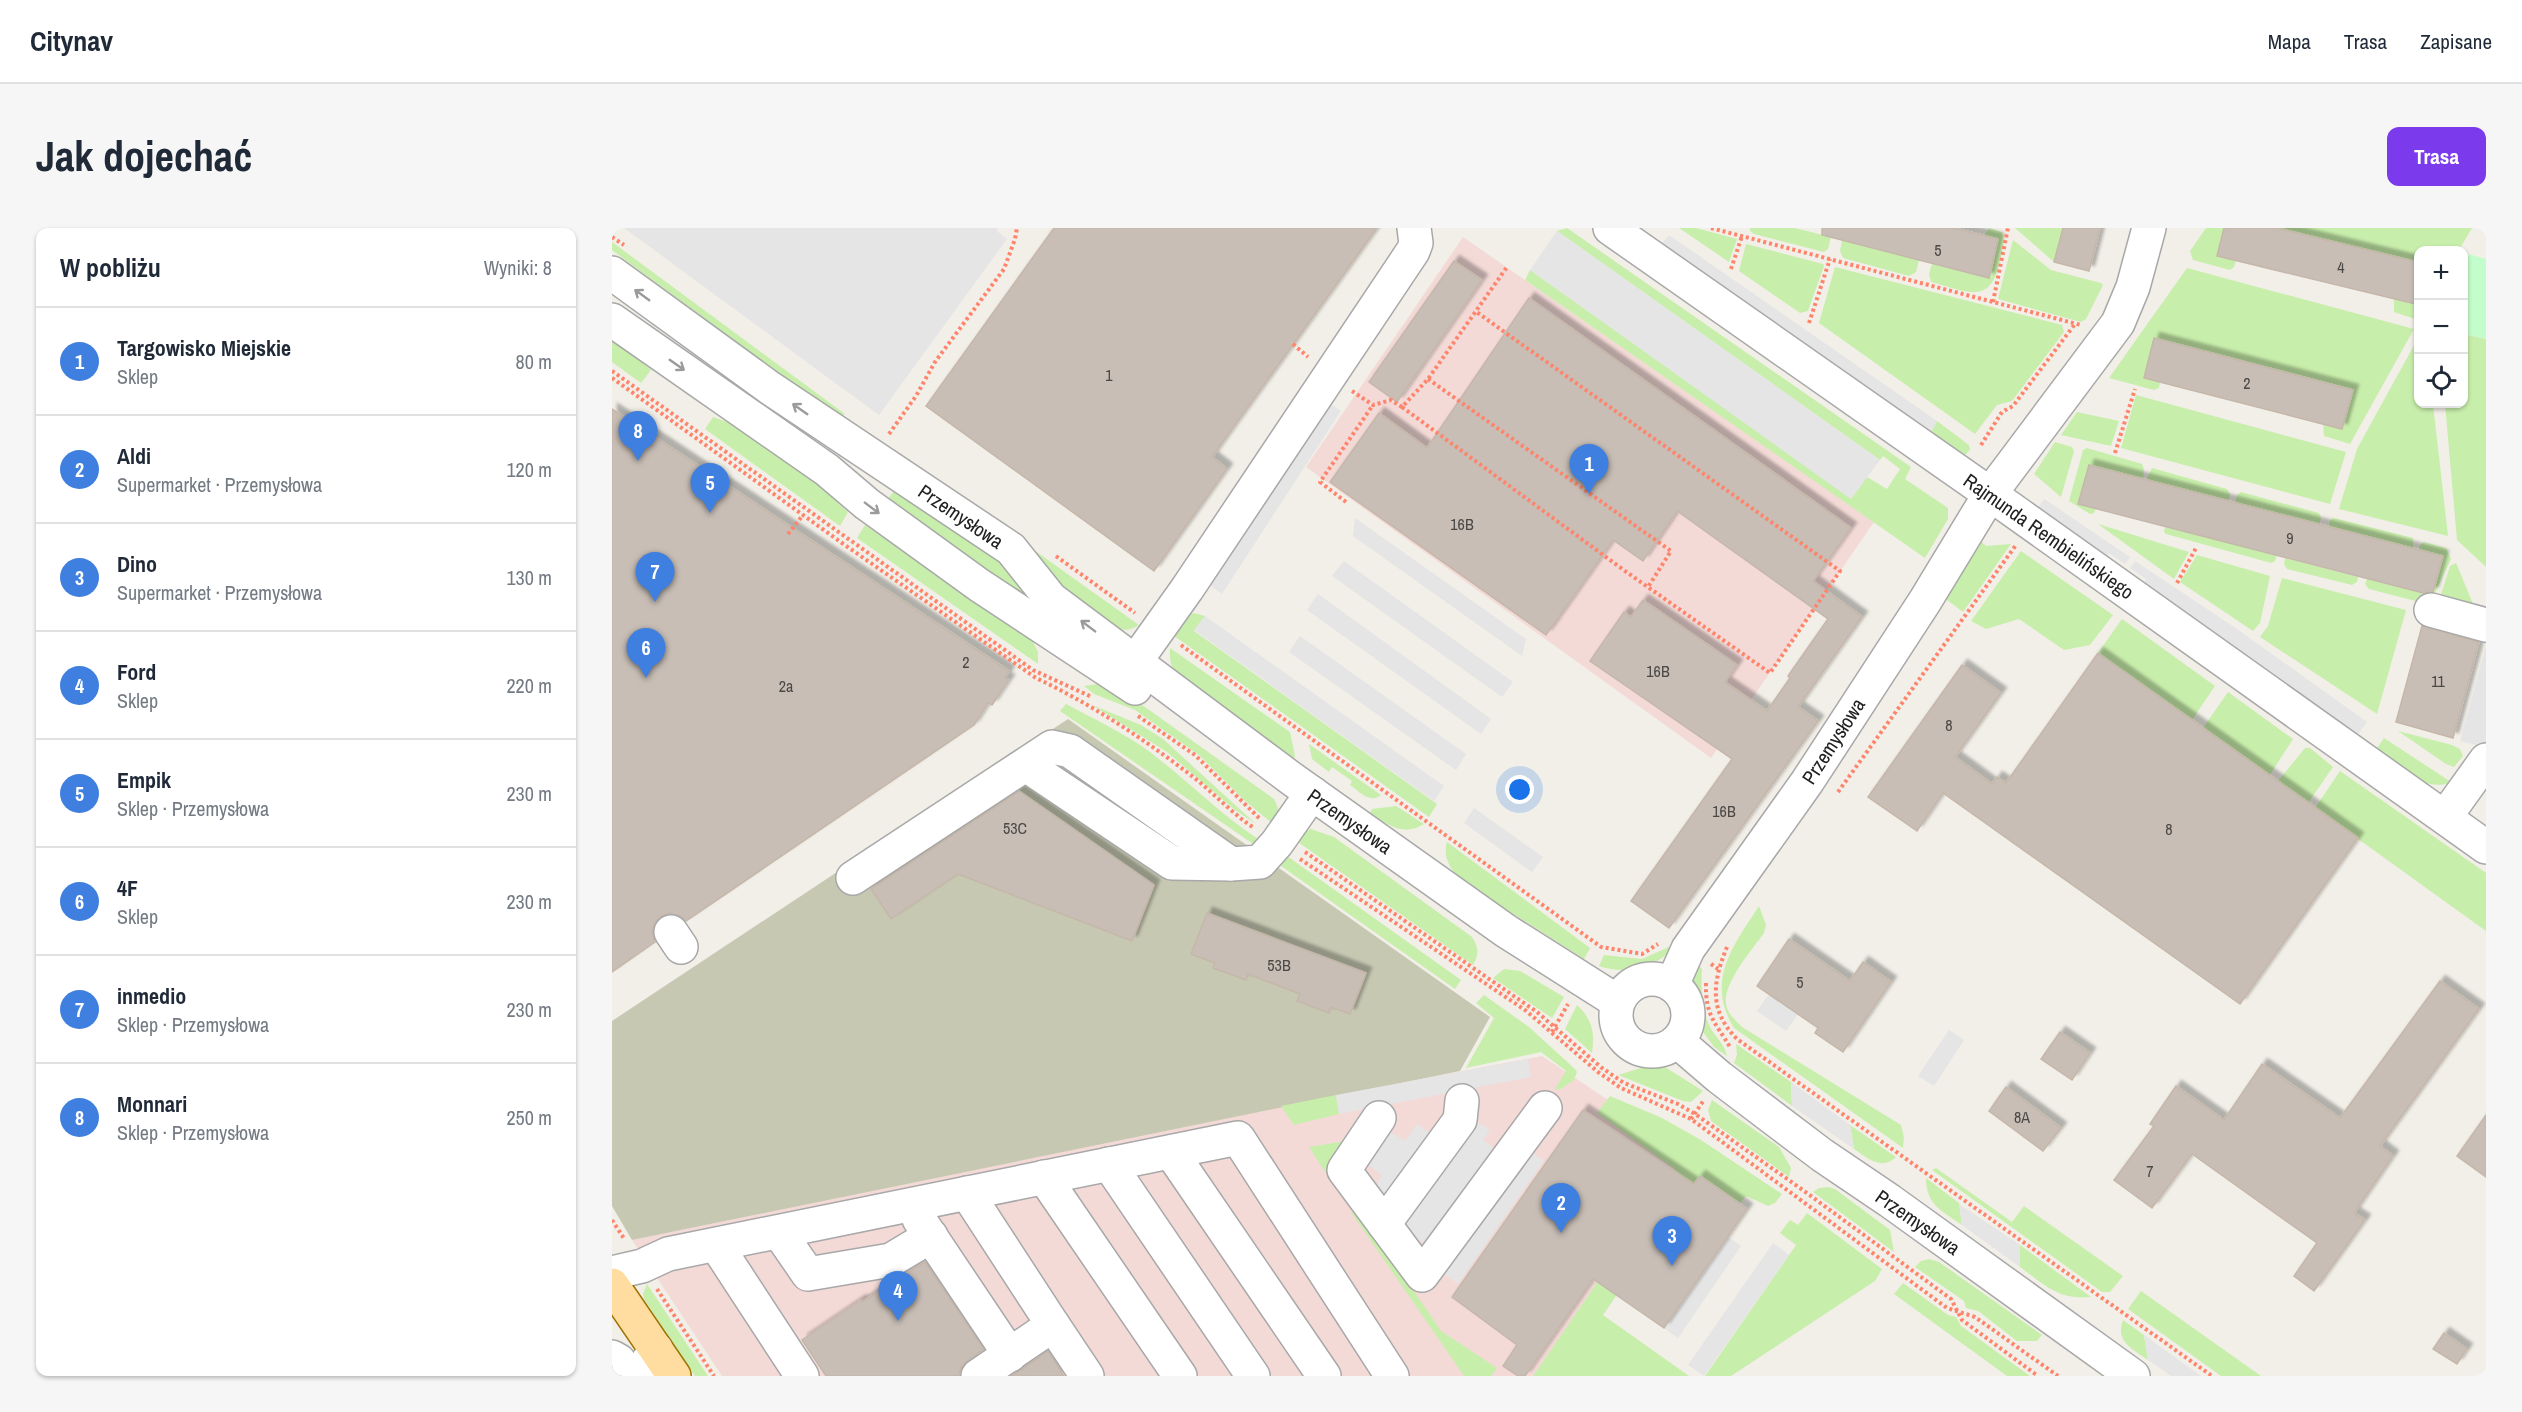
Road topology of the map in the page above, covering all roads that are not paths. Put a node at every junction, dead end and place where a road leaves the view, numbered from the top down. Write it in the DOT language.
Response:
graph roads {
  1 [pos="1414,228"];
  2 [pos="1610,228"];
  3 [pos="2149,228"];
  4 [pos="612,273"];
  5 [pos="612,320"];
  6 [pos="1990,494"];
  7 [pos="2431,610"];
  8 [pos="2486,625"];
  9 [pos="1135,662"];
  10 [pos="2486,760"];
  11 [pos="1302,786"];
  12 [pos="2445,817"];
  13 [pos="2486,847"];
  14 [pos="853,878"];
  15 [pos="1672,985"];
  16 [pos="1618,1002"];
  17 [pos="1677,1041"];
  18 [pos="1462,1101"];
  19 [pos="1545,1107"];
  20 [pos="1379,1118"];
  21 [pos="1171,1152"];
  22 [pos="1109,1164"];
  23 [pos="1044,1177"];
  24 [pos="967,1192"];
  25 [pos="910,1205"];
  26 [pos="1384,1224"];
  27 [pos="779,1232"];
  28 [pos="931,1236"];
  29 [pos="717,1246"];
  30 [pos="627,1270"];
  31 [pos="612,1285"];
  32 [pos="1053,1325"];
  33 [pos="656,1349"];
  34 [pos="1010,1355"];
  35 [pos="623,1365"];
  36 [pos="674,1376"];
  37 [pos="802,1376"];
  38 [pos="978,1376"];
  39 [pos="1087,1376"];
  40 [pos="1180,1376"];
  41 [pos="1253,1376"];
  42 [pos="1324,1376"];
  43 [pos="1392,1376"];
  44 [pos="2133,1376"];
  1 -- 9 [label="street"];
  2 -- 6 [label="street, Rajmunda Rembielińskiego"];
  3 -- 6 [label="street, Przemysłowa"];
  9 -- 4 [label="street, Przemysłowa, one-way"];
  5 -- 11 [label="street, Przemysłowa, one-way"];
  6 -- 12 [label="street, Rajmunda Rembielińskiego"];
  6 -- 15 [label="street, Przemysłowa"];
  7 -- 8 [label="street"];
  9 -- 11 [label="street, Przemysłowa"];
  10 -- 12 [label="street"];
  11 -- 14 [label="street"];
  11 -- 16 [label="street, Przemysłowa"];
  12 -- 13 [label="street, Rajmunda Rembielińskiego"];
  15 -- 16 [label="street"];
  15 -- 17 [label="street"];
  16 -- 17 [label="street"];
  17 -- 44 [label="street, Przemysłowa"];
  18 -- 26 [label="street"];
  19 -- 26 [label="street"];
  20 -- 26 [label="street"];
  21 -- 22 [label="street"];
  21 -- 42 [label="street"];
  21 -- 43 [label="street"];
  22 -- 23 [label="street"];
  22 -- 41 [label="street"];
  23 -- 24 [label="street"];
  23 -- 40 [label="street"];
  24 -- 25 [label="street"];
  24 -- 32 [label="street"];
  25 -- 27 [label="street"];
  25 -- 28 [label="street"];
  27 -- 28 [label="street"];
  27 -- 29 [label="street"];
  28 -- 34 [label="street"];
  29 -- 30 [label="street"];
  29 -- 37 [label="street"];
  31 -- 33 [label="main road"];
  32 -- 34 [label="street"];
  32 -- 39 [label="street"];
  33 -- 35 [label="street"];
  33 -- 36 [label="main road"];
  34 -- 38 [label="street"];
}
